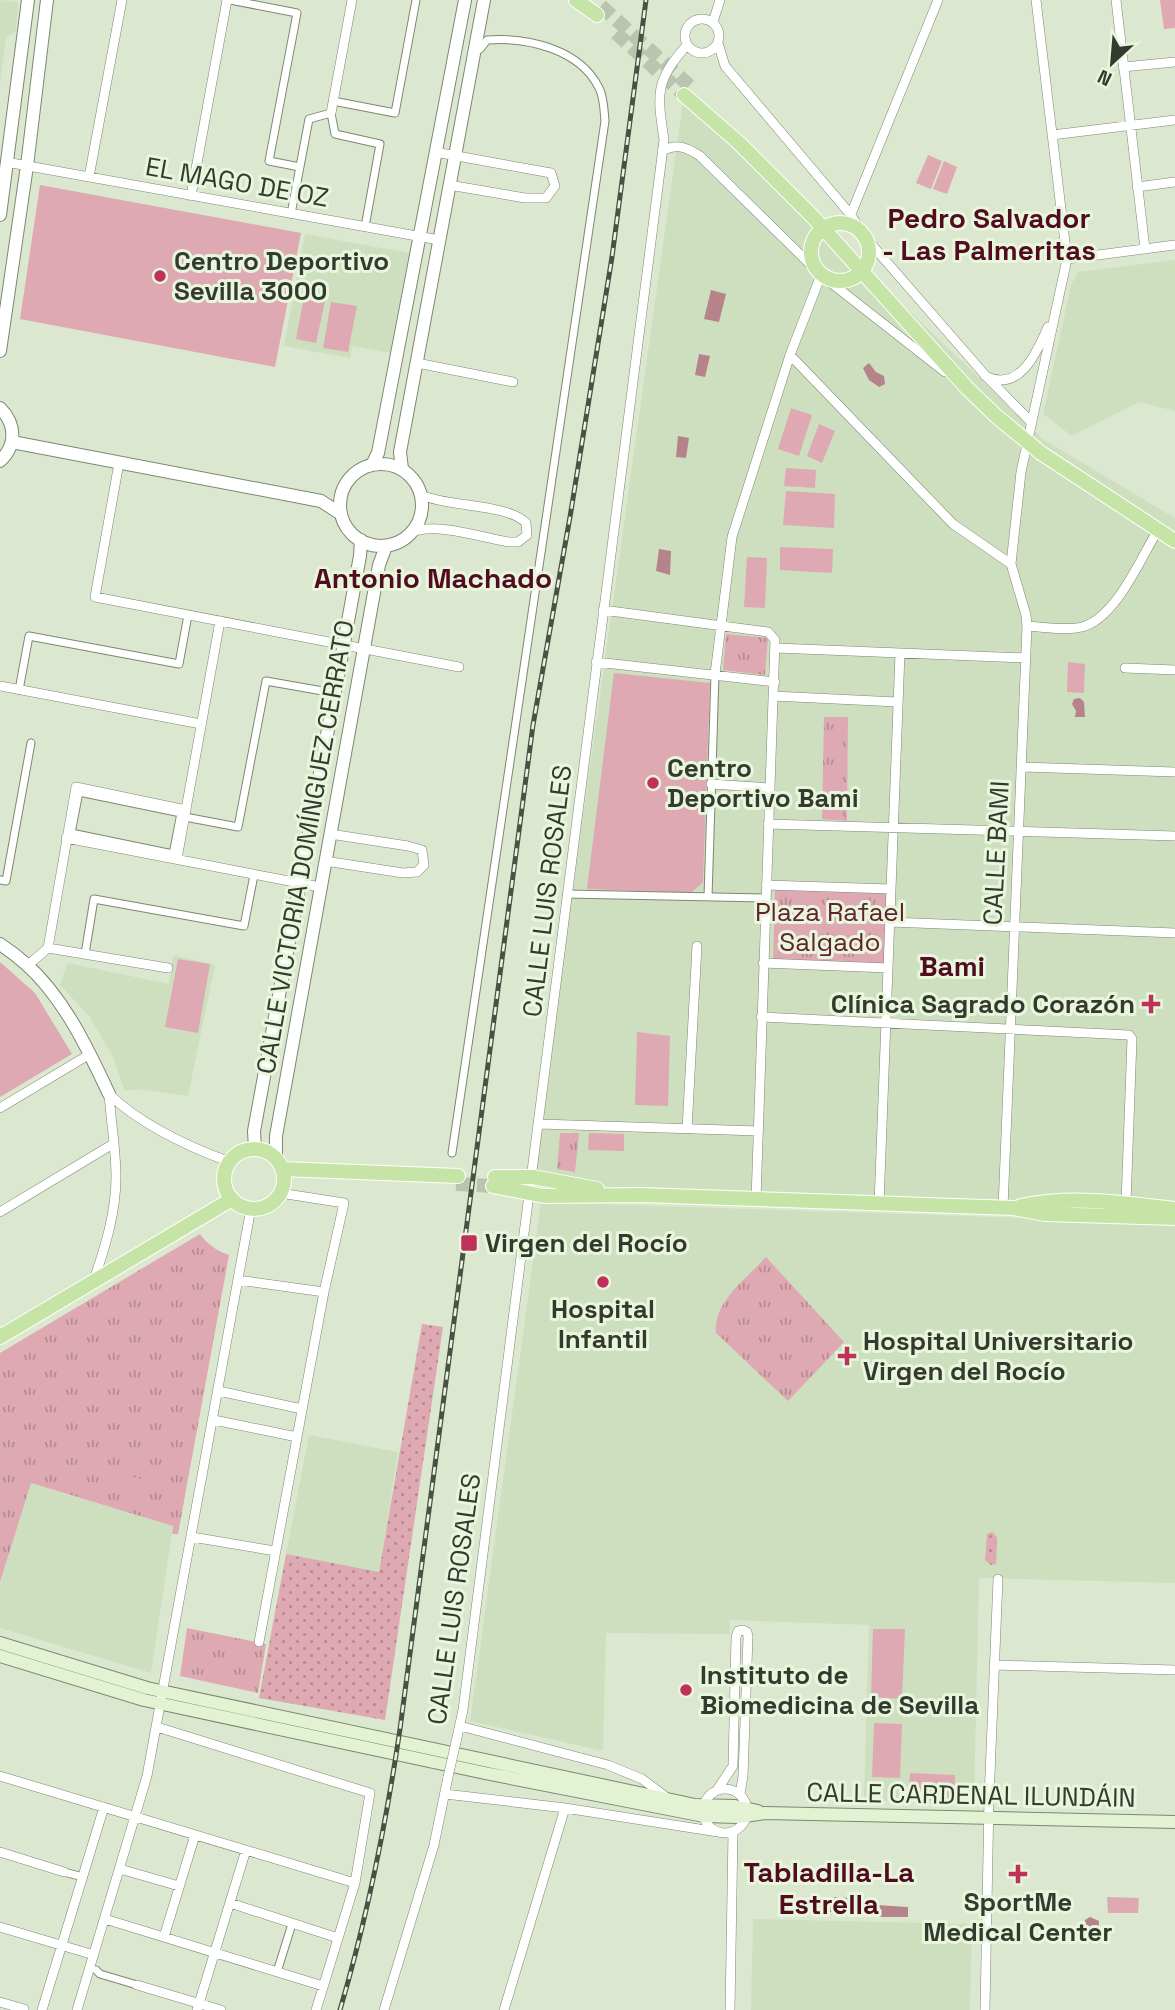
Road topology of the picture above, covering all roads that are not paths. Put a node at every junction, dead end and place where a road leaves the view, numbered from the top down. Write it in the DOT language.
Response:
graph roads {
  1 [pos="28,0"];
  2 [pos="47,0"];
  3 [pos="122,0"];
  4 [pos="229,0"];
  5 [pos="352,0"];
  6 [pos="416,0"];
  7 [pos="465,0"];
  8 [pos="484,0"];
  9 [pos="576,0"];
  10 [pos="720,0"];
  11 [pos="939,0"];
  12 [pos="1036,0"];
  13 [pos="1116,0"];
  14 [pos="597,7"];
  15 [pos="713,22"];
  16 [pos="718,43"];
  17 [pos="687,45"];
  18 [pos="480,49"];
  19 [pos="1175,62"];
  20 [pos="1124,67"];
  21 [pos="687,91"];
  22 [pos="333,101"];
  23 [pos="331,113"];
  24 [pos="1175,120"];
  25 [pos="1130,125"];
  26 [pos="1052,135"];
  27 [pos="662,151"];
  28 [pos="435,152"];
  29 [pos="455,155"];
  30 [pos="6,162"];
  31 [pos="27,166"];
  32 [pos="300,167"];
  33 [pos="89,177"];
  34 [pos="1175,182"];
  35 [pos="449,186"];
  36 [pos="1137,187"];
  37 [pos="191,196"];
  38 [pos="291,214"];
  39 [pos="0,215"];
  40 [pos="849,220"];
  41 [pos="365,227"];
  42 [pos="823,229"];
  43 [pos="863,235"];
  44 [pos="419,237"];
  45 [pos="439,240"];
  46 [pos="1175,245"];
  47 [pos="1144,249"];
  48 [pos="1067,259"];
  49 [pos="862,272"];
  50 [pos="821,275"];
  51 [pos="1057,306"];
  52 [pos="0,351"];
  53 [pos="790,355"];
  54 [pos="416,363"];
  55 [pos="985,375"];
  56 [pos="513,382"];
  57 [pos="967,388"];
  58 [pos="0,408"];
  59 [pos="1032,423"];
  60 [pos="12,442"];
  61 [pos="1028,444"];
  62 [pos="0,461"];
  63 [pos="119,463"];
  64 [pos="372,465"];
  65 [pos="402,469"];
  66 [pos="344,488"];
  67 [pos="421,495"];
  68 [pos="321,501"];
  69 [pos="341,514"];
  70 [pos="1175,528"];
  71 [pos="1158,530"];
  72 [pos="413,531"];
  73 [pos="360,540"];
  74 [pos="1175,541"];
  75 [pos="386,546"];
  76 [pos="1011,564"];
  77 [pos="603,610"];
  78 [pos="188,615"];
  79 [pos="220,621"];
  80 [pos="721,625"];
  81 [pos="1027,626"];
  82 [pos="344,645"];
  83 [pos="776,648"];
  84 [pos="363,649"];
  85 [pos="900,653"];
  86 [pos="1026,658"];
  87 [pos="596,662"];
  88 [pos="459,667"];
  89 [pos="1125,668"];
  90 [pos="1175,670"];
  91 [pos="715,674"];
  92 [pos="775,682"];
  93 [pos="0,686"];
  94 [pos="19,690"];
  95 [pos="334,693"];
  96 [pos="773,696"];
  97 [pos="897,702"];
  98 [pos="201,724"];
  99 [pos="31,743"];
  100 [pos="1021,768"];
  101 [pos="1175,772"];
  102 [pos="711,785"];
  103 [pos="769,788"];
  104 [pos="185,813"];
  105 [pos="768,824"];
  106 [pos="894,827"];
  107 [pos="1017,831"];
  108 [pos="330,834"];
  109 [pos="1175,836"];
  110 [pos="66,838"];
  111 [pos="175,856"];
  112 [pos="325,861"];
  113 [pos="254,875"];
  114 [pos="0,880"];
  115 [pos="299,883"];
  116 [pos="766,885"];
  117 [pos="320,887"];
  118 [pos="891,889"];
  119 [pos="567,894"];
  120 [pos="708,897"];
  121 [pos="766,898"];
  122 [pos="890,922"];
  123 [pos="1013,926"];
  124 [pos="1175,933"];
  125 [pos="0,944"];
  126 [pos="697,946"];
  127 [pos="48,948"];
  128 [pos="85,954"];
  129 [pos="763,963"];
  130 [pos="28,965"];
  131 [pos="167,968"];
  132 [pos="888,968"];
  133 [pos="761,1017"];
  134 [pos="886,1023"];
  135 [pos="1012,1030"];
  136 [pos="90,1054"];
  137 [pos="109,1094"];
  138 [pos="0,1108"];
  139 [pos="540,1124"];
  140 [pos="687,1129"];
  141 [pos="758,1131"];
  142 [pos="113,1144"];
  143 [pos="255,1149"];
  144 [pos="452,1153"];
  145 [pos="230,1162"];
  146 [pos="280,1175"];
  147 [pos="457,1180"];
  148 [pos="494,1181"];
  149 [pos="531,1186"];
  150 [pos="232,1199"];
  151 [pos="756,1200"];
  152 [pos="1126,1203"];
  153 [pos="879,1204"];
  154 [pos="251,1208"];
  155 [pos="1008,1208"];
  156 [pos="1175,1209"];
  157 [pos="0,1212"];
  158 [pos="1175,1218"];
  159 [pos="94,1280"];
  160 [pos="238,1280"];
  161 [pos="324,1292"];
  162 [pos="0,1337"];
  163 [pos="219,1391"];
  164 [pos="302,1409"];
  165 [pos="214,1420"];
  166 [pos="297,1437"];
  167 [pos="192,1537"];
  168 [pos="275,1551"];
  169 [pos="998,1579"];
  170 [pos="260,1642"];
  171 [pos="0,1643"];
  172 [pos="736,1655"];
  173 [pos="747,1655"];
  174 [pos="0,1656"];
  175 [pos="994,1665"];
  176 [pos="1175,1670"];
  177 [pos="162,1698"];
  178 [pos="460,1726"];
  179 [pos="158,1727"];
  180 [pos="486,1766"];
  181 [pos="0,1776"];
  182 [pos="718,1790"];
  183 [pos="445,1794"];
  184 [pos="740,1794"];
  185 [pos="667,1798"];
  186 [pos="104,1807"];
  187 [pos="565,1808"];
  188 [pos="704,1811"];
  189 [pos="748,1812"];
  190 [pos="135,1818"];
  191 [pos="989,1818"];
  192 [pos="1175,1822"];
  193 [pos="718,1832"];
  194 [pos="733,1832"];
  195 [pos="195,1835"];
  196 [pos="246,1850"];
  197 [pos="0,1852"];
  198 [pos="120,1869"];
  199 [pos="64,1872"];
  200 [pos="83,1877"];
  201 [pos="355,1883"];
  202 [pos="179,1886"];
  203 [pos="230,1903"];
  204 [pos="105,1919"];
  205 [pos="292,1924"];
  206 [pos="0,1927"];
  207 [pos="164,1937"];
  208 [pos="338,1938"];
  209 [pos="62,1946"];
  210 [pos="214,1952"];
  211 [pos="94,1955"];
  212 [pos="96,1970"];
  213 [pos="277,1972"];
  214 [pos="136,1985"];
  215 [pos="324,1986"];
  216 [pos="0,2002"];
  217 [pos="198,2007"];
  218 [pos="25,2010"];
  219 [pos="42,2010"];
  220 [pos="77,2010"];
  221 [pos="221,2010"];
  222 [pos="316,2010"];
  223 [pos="384,2010"];
  224 [pos="504,2010"];
  225 [pos="730,2010"];
  226 [pos="985,2010"];
  1 -- 30 [label="street"];
  2 -- 31 [label="street"];
  3 -- 33 [label="street"];
  4 -- 32 [label="street"];
  4 -- 37 [label="street"];
  5 -- 22 [label="street"];
  6 -- 22 [label="street"];
  7 -- 28 [label="street"];
  8 -- 29 [label="street"];
  9 -- 14 [label="main road"];
  10 -- 15 [label="street"];
  11 -- 40 [label="street"];
  12 -- 26 [label="street"];
  13 -- 20 [label="street"];
  15 -- 16 [label="street"];
  15 -- 17 [label="street"];
  16 -- 17 [label="street"];
  16 -- 40 [label="street"];
  17 -- 27 [label="street, CALLE LUIS ROSALES"];
  18 -- 144 [label="street"];
  19 -- 20 [label="street"];
  20 -- 25 [label="street"];
  21 -- 42 [label="main road"];
  22 -- 23 [label="street"];
  23 -- 32 [label="street"];
  23 -- 41 [label="street"];
  24 -- 25 [label="street"];
  25 -- 26 [label="street"];
  25 -- 36 [label="street"];
  26 -- 48 [label="street"];
  27 -- 50 [label="street"];
  27 -- 77 [label="street, CALLE LUIS ROSALES"];
  28 -- 29 [label="street"];
  28 -- 44 [label="street"];
  29 -- 35 [label="street"];
  29 -- 35 [label="street"];
  30 -- 31 [label="street, EL MAGO DE OZ"];
  30 -- 39 [label="street"];
  31 -- 33 [label="street, EL MAGO DE OZ"];
  31 -- 52 [label="street"];
  32 -- 38 [label="street"];
  33 -- 37 [label="street, EL MAGO DE OZ"];
  34 -- 36 [label="street"];
  35 -- 45 [label="street"];
  36 -- 47 [label="street"];
  37 -- 38 [label="street, EL MAGO DE OZ"];
  38 -- 41 [label="street, EL MAGO DE OZ"];
  40 -- 42 [label="main road"];
  40 -- 43 [label="main road"];
  41 -- 44 [label="street, EL MAGO DE OZ"];
  42 -- 49 [label="main road"];
  42 -- 50 [label="main road"];
  43 -- 49 [label="main road"];
  43 -- 55 [label="street"];
  44 -- 45 [label="street, EL MAGO DE OZ"];
  44 -- 64 [label="street"];
  45 -- 54 [label="street"];
  46 -- 47 [label="street"];
  47 -- 48 [label="street"];
  48 -- 51 [label="street"];
  49 -- 50 [label="main road"];
  49 -- 57 [label="main road"];
  50 -- 53 [label="street"];
  50 -- 57 [label="street"];
  51 -- 55 [label="street"];
  51 -- 59 [label="street"];
  53 -- 76 [label="street"];
  53 -- 80 [label="street"];
  54 -- 56 [label="street"];
  54 -- 65 [label="street"];
  55 -- 59 [label="street"];
  57 -- 61 [label="main road"];
  58 -- 60 [label="street"];
  59 -- 61 [label="street"];
  60 -- 62 [label="street"];
  60 -- 63 [label="street"];
  61 -- 71 [label="main road"];
  61 -- 76 [label="street"];
  63 -- 68 [label="street"];
  63 -- 78 [label="street"];
  64 -- 65 [label="street"];
  64 -- 66 [label="street"];
  65 -- 67 [label="street"];
  66 -- 68 [label="street"];
  66 -- 69 [label="street"];
  67 -- 72 [label="street"];
  67 -- 72 [label="street"];
  68 -- 69 [label="street"];
  69 -- 73 [label="street"];
  70 -- 71 [label="main road"];
  71 -- 74 [label="main road"];
  71 -- 81 [label="street"];
  72 -- 75 [label="street"];
  73 -- 75 [label="street"];
  73 -- 82 [label="street, CALLE VICTORIA DOMÍNGUEZ CERRATO"];
  75 -- 84 [label="street, CALLE VICTORIA DOMÍNGUEZ CERRATO"];
  76 -- 81 [label="street, CALLE BAMI"];
  77 -- 80 [label="street"];
  77 -- 87 [label="street, CALLE LUIS ROSALES"];
  78 -- 79 [label="street"];
  78 -- 94 [label="street"];
  79 -- 82 [label="street"];
  79 -- 98 [label="street"];
  80 -- 83 [label="street"];
  80 -- 91 [label="street"];
  81 -- 86 [label="street, CALLE BAMI"];
  82 -- 84 [label="street"];
  82 -- 95 [label="street, CALLE VICTORIA DOMÍNGUEZ CERRATO"];
  83 -- 85 [label="street"];
  83 -- 92 [label="street"];
  84 -- 88 [label="street"];
  84 -- 108 [label="street, CALLE VICTORIA DOMÍNGUEZ CERRATO"];
  85 -- 86 [label="street"];
  85 -- 97 [label="street"];
  86 -- 100 [label="street, CALLE BAMI"];
  87 -- 91 [label="street"];
  87 -- 119 [label="street, CALLE LUIS ROSALES"];
  89 -- 90 [label="street"];
  91 -- 92 [label="street"];
  91 -- 102 [label="street"];
  92 -- 96 [label="street"];
  93 -- 94 [label="street"];
  94 -- 98 [label="street"];
  95 -- 104 [label="street"];
  95 -- 115 [label="street, CALLE VICTORIA DOMÍNGUEZ CERRATO"];
  96 -- 97 [label="street"];
  96 -- 103 [label="street"];
  97 -- 106 [label="street"];
  98 -- 104 [label="street"];
  99 -- 114 [label="street"];
  100 -- 101 [label="street"];
  100 -- 107 [label="street, CALLE BAMI"];
  102 -- 103 [label="street"];
  102 -- 120 [label="street"];
  103 -- 105 [label="street"];
  104 -- 110 [label="street"];
  104 -- 111 [label="street"];
  105 -- 106 [label="street"];
  105 -- 116 [label="street"];
  106 -- 107 [label="street"];
  106 -- 118 [label="street"];
  107 -- 109 [label="street"];
  107 -- 123 [label="street, CALLE BAMI"];
  108 -- 112 [label="street, CALLE VICTORIA DOMÍNGUEZ CERRATO"];
  108 -- 112 [label="street"];
  110 -- 111 [label="street"];
  110 -- 127 [label="street"];
  111 -- 111 [label="street"];
  111 -- 113 [label="street"];
  112 -- 117 [label="street, CALLE VICTORIA DOMÍNGUEZ CERRATO"];
  113 -- 115 [label="street"];
  113 -- 128 [label="street"];
  115 -- 117 [label="street"];
  115 -- 143 [label="street, CALLE VICTORIA DOMÍNGUEZ CERRATO"];
  116 -- 118 [label="street"];
  116 -- 121 [label="street"];
  117 -- 146 [label="street, CALLE VICTORIA DOMÍNGUEZ CERRATO"];
  118 -- 122 [label="street"];
  119 -- 120 [label="street"];
  119 -- 139 [label="street, CALLE LUIS ROSALES"];
  120 -- 121 [label="street"];
  121 -- 129 [label="street"];
  122 -- 123 [label="street"];
  122 -- 132 [label="street"];
  123 -- 124 [label="street"];
  123 -- 135 [label="street, CALLE BAMI"];
  125 -- 130 [label="street"];
  126 -- 140 [label="street"];
  127 -- 128 [label="street"];
  127 -- 130 [label="street"];
  128 -- 131 [label="street"];
  129 -- 132 [label="street"];
  129 -- 133 [label="street"];
  130 -- 136 [label="street"];
  132 -- 134 [label="street"];
  133 -- 134 [label="street"];
  133 -- 141 [label="street"];
  134 -- 135 [label="street"];
  134 -- 153 [label="street"];
  135 -- 152 [label="street"];
  135 -- 155 [label="street, CALLE BAMI"];
  136 -- 137 [label="street"];
  136 -- 138 [label="street"];
  137 -- 142 [label="street"];
  137 -- 145 [label="street"];
  139 -- 140 [label="street"];
  139 -- 149 [label="street, CALLE LUIS ROSALES"];
  140 -- 141 [label="street"];
  141 -- 151 [label="street"];
  142 -- 157 [label="street"];
  142 -- 159 [label="street"];
  143 -- 145 [label="main road"];
  143 -- 146 [label="main road"];
  145 -- 150 [label="main road"];
  146 -- 147 [label="main road"];
  146 -- 154 [label="main road"];
  146 -- 161 [label="street"];
  148 -- 149 [label="main road"];
  149 -- 151 [label="main road"];
  149 -- 178 [label="street, CALLE LUIS ROSALES"];
  150 -- 154 [label="main road"];
  150 -- 159 [label="main road"];
  151 -- 153 [label="main road"];
  152 -- 155 [label="main road"];
  152 -- 156 [label="main road"];
  153 -- 155 [label="main road"];
  154 -- 160 [label="street"];
  155 -- 158 [label="main road"];
  159 -- 162 [label="main road"];
  160 -- 161 [label="street"];
  160 -- 163 [label="street"];
  161 -- 164 [label="street"];
  163 -- 164 [label="street"];
  163 -- 165 [label="street"];
  164 -- 166 [label="street"];
  165 -- 166 [label="street"];
  165 -- 167 [label="street"];
  166 -- 168 [label="street"];
  167 -- 168 [label="street"];
  167 -- 177 [label="street"];
  168 -- 170 [label="street"];
  169 -- 175 [label="street"];
  171 -- 177 [label="main road"];
  172 -- 173 [label="street"];
  172 -- 173 [label="street"];
  172 -- 182 [label="street"];
  173 -- 184 [label="street"];
  174 -- 177 [label="main road"];
  175 -- 176 [label="street"];
  175 -- 191 [label="street"];
  177 -- 179 [label="street"];
  177 -- 180 [label="main road"];
  178 -- 183 [label="street, CALLE LUIS ROSALES, bridge"];
  178 -- 185 [label="street, CALLE CARDENAL ILUNDÁIN"];
  179 -- 190 [label="street"];
  179 -- 201 [label="street"];
  180 -- 185 [label="main road, CALLE CARDENAL ILUNDÁIN"];
  180 -- 188 [label="main road, CALLE CARDENAL ILUNDÁIN"];
  181 -- 186 [label="street"];
  182 -- 184 [label="street"];
  182 -- 188 [label="street"];
  183 -- 187 [label="street"];
  183 -- 223 [label="street, CALLE LUIS ROSALES"];
  184 -- 189 [label="street"];
  185 -- 188 [label="main road, CALLE CARDENAL ILUNDÁIN"];
  186 -- 190 [label="street"];
  186 -- 200 [label="street"];
  187 -- 193 [label="street"];
  187 -- 224 [label="street"];
  188 -- 189 [label="main road, CALLE CARDENAL ILUNDÁIN"];
  188 -- 193 [label="street"];
  189 -- 191 [label="main road, CALLE CARDENAL ILUNDÁIN"];
  189 -- 194 [label="street"];
  190 -- 195 [label="street"];
  190 -- 198 [label="street"];
  191 -- 192 [label="main road, CALLE CARDENAL ILUNDÁIN"];
  191 -- 226 [label="street"];
  193 -- 194 [label="street"];
  194 -- 225 [label="street"];
  195 -- 196 [label="street"];
  195 -- 202 [label="street"];
  196 -- 201 [label="street"];
  196 -- 203 [label="street"];
  197 -- 199 [label="street"];
  198 -- 202 [label="street"];
  198 -- 204 [label="street"];
  199 -- 200 [label="street"];
  200 -- 209 [label="street"];
  201 -- 208 [label="street"];
  202 -- 207 [label="street"];
  203 -- 205 [label="street"];
  203 -- 210 [label="street"];
  204 -- 207 [label="street"];
  204 -- 211 [label="street"];
  205 -- 208 [label="street"];
  205 -- 213 [label="street"];
  206 -- 209 [label="street"];
  207 -- 210 [label="street"];
  208 -- 215 [label="street"];
  209 -- 211 [label="street"];
  209 -- 219 [label="street"];
  210 -- 213 [label="street"];
  210 -- 217 [label="street"];
  211 -- 220 [label="street"];
  212 -- 214 [label="street"];
  213 -- 215 [label="street"];
  214 -- 217 [label="street"];
  215 -- 222 [label="street"];
  216 -- 218 [label="street"];
  217 -- 221 [label="street"];
}
